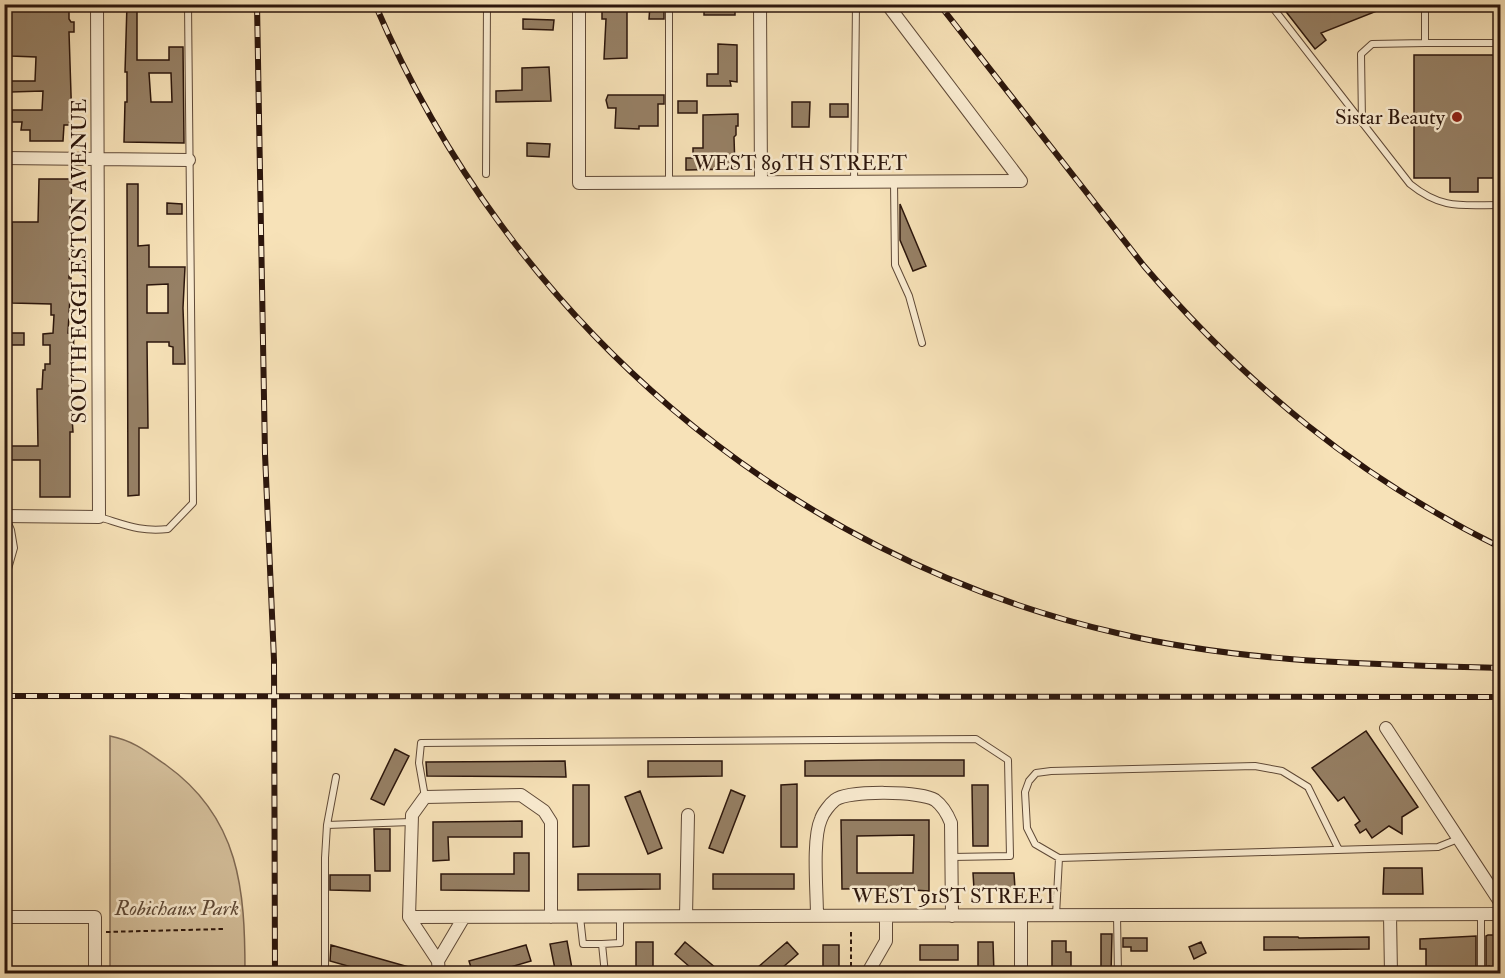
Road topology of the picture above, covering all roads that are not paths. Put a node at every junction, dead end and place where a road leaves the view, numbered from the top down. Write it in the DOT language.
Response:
graph roads {
  1 [pos="97,4"];
  2 [pos="188,4"];
  3 [pos="486,4"];
  4 [pos="579,4"];
  5 [pos="669,4"];
  6 [pos="760,4"];
  7 [pos="856,4"];
  8 [pos="887,4"];
  9 [pos="1270,4"];
  10 [pos="1425,4"];
  11 [pos="1425,43"];
  12 [pos="1500,43"];
  13 [pos="1362,122"];
  14 [pos="4,158"];
  15 [pos="98,159"];
  16 [pos="189,160"];
  17 [pos="486,174"];
  18 [pos="761,182"];
  19 [pos="854,182"];
  20 [pos="894,182"];
  21 [pos="669,183"];
  22 [pos="1500,205"];
  23 [pos="4,339"];
  24 [pos="922,343"];
  25 [pos="5,516"];
  26 [pos="99,517"];
  27 [pos="8,669"];
  28 [pos="4,723"];
  29 [pos="1386,728"];
  30 [pos="336,777"];
  31 [pos="425,797"];
  32 [pos="688,815"];
  33 [pos="411,818"];
  34 [pos="327,825"];
  35 [pos="1459,839"];
  36 [pos="1338,848"];
  37 [pos="952,857"];
  38 [pos="1059,858"];
  39 [pos="1500,902"];
  40 [pos="1480,914"];
  41 [pos="1500,914"];
  42 [pos="1056,915"];
  43 [pos="1117,915"];
  44 [pos="1390,915"];
  45 [pos="551,916"];
  46 [pos="580,916"];
  47 [pos="620,916"];
  48 [pos="686,916"];
  49 [pos="817,916"];
  50 [pos="886,916"];
  51 [pos="952,916"];
  52 [pos="1021,916"];
  53 [pos="6,917"];
  54 [pos="409,917"];
  55 [pos="464,917"];
  56 [pos="602,944"];
  57 [pos="438,967"];
  58 [pos="7,974"];
  59 [pos="95,974"];
  60 [pos="330,974"];
  61 [pos="605,974"];
  62 [pos="867,974"];
  63 [pos="1021,974"];
  64 [pos="1118,974"];
  65 [pos="1391,974"];
  66 [pos="1481,974"];
  1 -- 15 [label="street, SOUTH EGGLESTON AVENUE"];
  2 -- 16 [label="lane"];
  3 -- 17 [label="lane"];
  4 -- 21 [label="street, WEST 89TH STREET"];
  5 -- 21 [label="lane"];
  6 -- 18 [label="street"];
  7 -- 19 [label="lane"];
  8 -- 20 [label="street, WEST 89TH STREET"];
  9 -- 13 [label="lane"];
  10 -- 11 [label="lane"];
  11 -- 12 [label="lane"];
  11 -- 13 [label="lane"];
  13 -- 22 [label="lane"];
  14 -- 15 [label="street"];
  15 -- 16 [label="street"];
  15 -- 26 [label="street, SOUTH EGGLESTON AVENUE"];
  16 -- 26 [label="lane"];
  18 -- 19 [label="street, WEST 89TH STREET"];
  18 -- 21 [label="street, WEST 89TH STREET"];
  19 -- 20 [label="street, WEST 89TH STREET"];
  20 -- 24 [label="lane"];
  23 -- 25 [label="lane"];
  25 -- 26 [label="street"];
  25 -- 27 [label="lane"];
  28 -- 53 [label="lane"];
  29 -- 35 [label="street"];
  30 -- 34 [label="lane"];
  31 -- 33 [label="street"];
  31 -- 37 [label="lane"];
  31 -- 45 [label="street"];
  32 -- 48 [label="street"];
  33 -- 34 [label="lane"];
  33 -- 54 [label="street"];
  34 -- 60 [label="lane"];
  35 -- 36 [label="lane"];
  35 -- 39 [label="street"];
  36 -- 38 [label="lane"];
  36 -- 38 [label="lane"];
  37 -- 49 [label="street"];
  37 -- 51 [label="street"];
  38 -- 42 [label="lane"];
  40 -- 41 [label="street, WEST 91ST STREET"];
  40 -- 44 [label="street, WEST 91ST STREET"];
  40 -- 66 [label="lane"];
  42 -- 43 [label="street, WEST 91ST STREET"];
  42 -- 52 [label="street, WEST 91ST STREET"];
  43 -- 44 [label="street, WEST 91ST STREET"];
  43 -- 64 [label="lane"];
  44 -- 65 [label="street"];
  45 -- 46 [label="street, WEST 91ST STREET"];
  45 -- 55 [label="street, WEST 91ST STREET"];
  46 -- 47 [label="street, WEST 91ST STREET"];
  46 -- 56 [label="lane"];
  47 -- 48 [label="street, WEST 91ST STREET"];
  47 -- 56 [label="lane"];
  48 -- 49 [label="street, WEST 91ST STREET"];
  49 -- 50 [label="street, WEST 91ST STREET"];
  50 -- 51 [label="street, WEST 91ST STREET"];
  50 -- 62 [label="street"];
  51 -- 52 [label="street, WEST 91ST STREET"];
  52 -- 63 [label="street"];
  53 -- 58 [label="lane"];
  53 -- 59 [label="street"];
  54 -- 55 [label="street, WEST 91ST STREET"];
  54 -- 57 [label="street"];
  55 -- 57 [label="street"];
  56 -- 61 [label="lane"];
}
